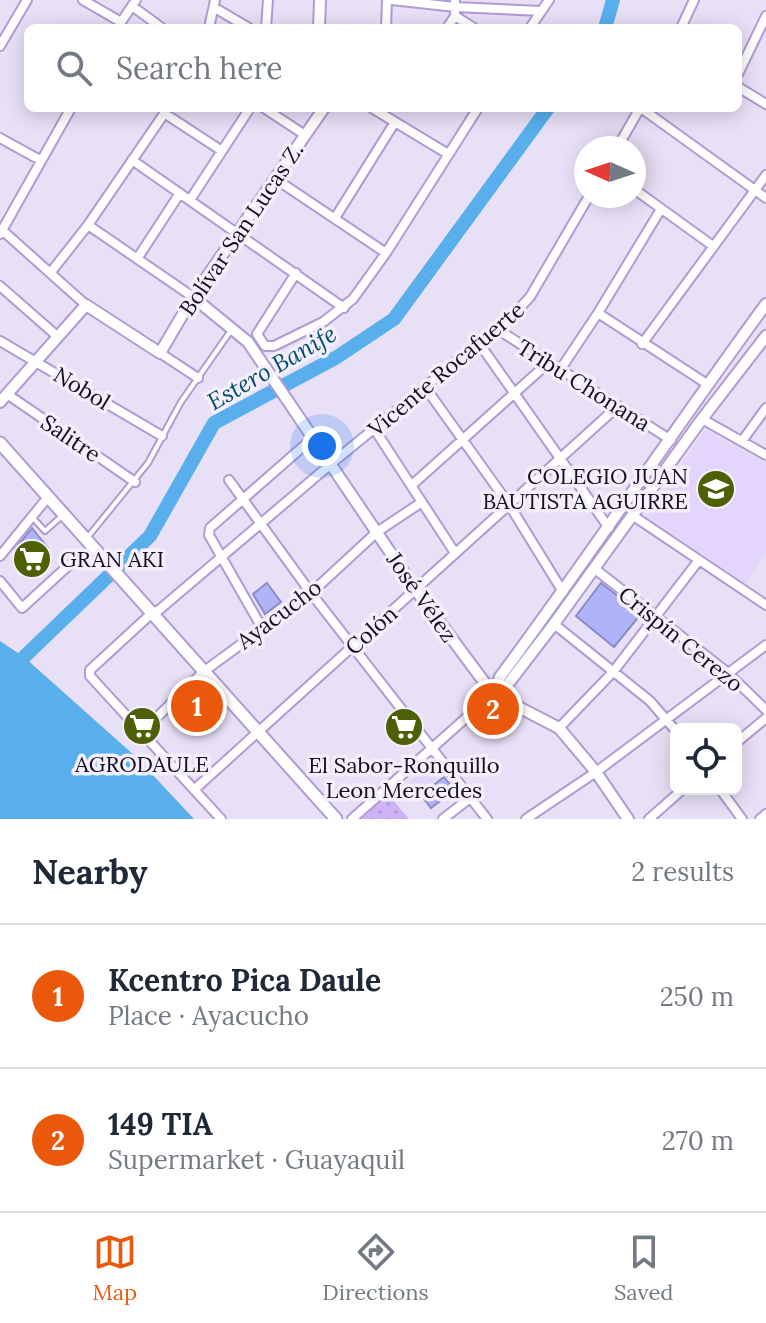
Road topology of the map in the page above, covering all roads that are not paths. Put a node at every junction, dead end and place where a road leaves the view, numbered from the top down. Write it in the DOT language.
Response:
graph roads {
  1 [pos="27,0"];
  2 [pos="83,0"];
  3 [pos="268,0"];
  4 [pos="320,0"];
  5 [pos="390,0"];
  6 [pos="549,0"];
  7 [pos="694,0"];
  8 [pos="134,3"];
  9 [pos="215,4"];
  10 [pos="455,8"];
  11 [pos="541,11"];
  12 [pos="766,16"];
  13 [pos="118,24"];
  14 [pos="120,24"];
  15 [pos="158,24"];
  16 [pos="210,24"];
  17 [pos="243,24"];
  18 [pos="266,24"];
  19 [pos="319,24"];
  20 [pos="387,24"];
  21 [pos="470,24"];
  22 [pos="533,24"];
  23 [pos="683,24"];
  24 [pos="0,46"];
  25 [pos="742,66"];
  26 [pos="742,89"];
  27 [pos="766,104"];
  28 [pos="69,112"];
  29 [pos="165,112"];
  30 [pos="167,112"];
  31 [pos="247,112"];
  32 [pos="270,112"];
  33 [pos="321,112"];
  34 [pos="475,112"];
  35 [pos="638,112"];
  36 [pos="646,112"];
  37 [pos="383,114"];
  38 [pos="305,135"];
  39 [pos="624,136"];
  40 [pos="0,138"];
  41 [pos="222,151"];
  42 [pos="448,154"];
  43 [pos="40,160"];
  44 [pos="132,160"];
  45 [pos="766,175"];
  46 [pos="274,178"];
  47 [pos="755,190"];
  48 [pos="180,193"];
  49 [pos="646,198"];
  50 [pos="766,198"];
  51 [pos="190,200"];
  52 [pos="582,208"];
  53 [pos="661,209"];
  54 [pos="335,218"];
  55 [pos="88,225"];
  56 [pos="1,232"];
  57 [pos="239,234"];
  58 [pos="713,246"];
  59 [pos="386,253"];
  60 [pos="137,259"];
  61 [pos="51,272"];
  62 [pos="296,273"];
  63 [pos="0,286"];
  64 [pos="193,297"];
  65 [pos="766,304"];
  66 [pos="86,305"];
  67 [pos="344,308"];
  68 [pos="598,313"];
  69 [pos="233,327"];
  70 [pos="748,327"];
  71 [pos="497,329"];
  72 [pos="57,336"];
  73 [pos="766,336"];
  74 [pos="253,338"];
  75 [pos="0,341"];
  76 [pos="479,343"];
  77 [pos="642,344"];
  78 [pos="160,353"];
  79 [pos="35,360"];
  80 [pos="548,363"];
  81 [pos="560,370"];
  82 [pos="198,378"];
  83 [pos="707,384"];
  84 [pos="425,387"];
  85 [pos="516,393"];
  86 [pos="4,398"];
  87 [pos="716,402"];
  88 [pos="618,406"];
  89 [pos="766,408"];
  90 [pos="702,419"];
  91 [pos="375,430"];
  92 [pos="162,436"];
  93 [pos="314,437"];
  94 [pos="464,440"];
  95 [pos="671,440"];
  96 [pos="742,441"];
  97 [pos="0,443"];
  98 [pos="766,455"];
  99 [pos="560,460"];
  100 [pos="332,463"];
  101 [pos="229,480"];
  102 [pos="135,482"];
  103 [pos="412,485"];
  104 [pos="48,497"];
  105 [pos="245,499"];
  106 [pos="422,502"];
  107 [pos="510,506"];
  108 [pos="64,514"];
  109 [pos="632,515"];
  110 [pos="31,517"];
  111 [pos="261,524"];
  112 [pos="609,528"];
  113 [pos="377,532"];
  114 [pos="88,541"];
  115 [pos="455,553"];
  116 [pos="0,556"];
  117 [pos="222,556"];
  118 [pos="699,560"];
  119 [pos="69,565"];
  120 [pos="595,569"];
  121 [pos="0,581"];
  122 [pos="415,589"];
  123 [pos="563,592"];
  124 [pos="311,593"];
  125 [pos="766,605"];
  126 [pos="152,613"];
  127 [pos="657,617"];
  128 [pos="554,624"];
  129 [pos="262,628"];
  130 [pos="766,645"];
  131 [pos="353,647"];
  132 [pos="203,672"];
  133 [pos="613,672"];
  134 [pos="728,673"];
  135 [pos="493,694"];
  136 [pos="766,710"];
  137 [pos="766,718"];
  138 [pos="667,719"];
  139 [pos="670,723"];
  140 [pos="559,728"];
  141 [pos="142,732"];
  142 [pos="257,732"];
  143 [pos="742,738"];
  144 [pos="434,748"];
  145 [pos="596,772"];
  146 [pos="195,789"];
  147 [pos="676,795"];
  148 [pos="724,795"];
  149 [pos="470,798"];
  150 [pos="766,814"];
  151 [pos="221,819"];
  152 [pos="336,819"];
  153 [pos="352,819"];
  154 [pos="443,819"];
  155 [pos="487,819"];
  156 [pos="526,819"];
  157 [pos="628,819"];
  158 [pos="649,819"];
  159 [pos="742,819"];
  160 [pos="760,819"];
  1 -- 24 [label="street"];
  2 -- 13 [label="street"];
  3 -- 18 [label="street"];
  4 -- 19 [label="street"];
  5 -- 10 [label="street"];
  5 -- 20 [label="street"];
  6 -- 11 [label="street"];
  7 -- 23 [label="street"];
  8 -- 14 [label="street"];
  8 -- 15 [label="street"];
  9 -- 16 [label="street"];
  9 -- 17 [label="street"];
  10 -- 11 [label="street"];
  10 -- 21 [label="street"];
  11 -- 22 [label="street"];
  12 -- 25 [label="street"];
  26 -- 27 [label="street"];
  28 -- 43 [label="street"];
  29 -- 44 [label="street"];
  30 -- 41 [label="street"];
  31 -- 41 [label="street"];
  32 -- 38 [label="street"];
  33 -- 38 [label="street, Bolívar San Lucas Z."];
  34 -- 42 [label="street"];
  35 -- 39 [label="street"];
  36 -- 47 [label="street"];
  37 -- 42 [label="street"];
  37 -- 54 [label="street"];
  38 -- 46 [label="street, Bolívar San Lucas Z."];
  40 -- 43 [label="street"];
  41 -- 51 [label="street"];
  42 -- 59 [label="street"];
  43 -- 56 [label="street"];
  44 -- 48 [label="street"];
  44 -- 55 [label="street"];
  45 -- 47 [label="street"];
  46 -- 54 [label="street"];
  46 -- 57 [label="street, Bolívar San Lucas Z."];
  47 -- 50 [label="street"];
  47 -- 58 [label="street"];
  48 -- 51 [label="street"];
  48 -- 60 [label="street"];
  49 -- 53 [label="street"];
  51 -- 57 [label="street"];
  52 -- 71 [label="street, Vicente Rocafuerte"];
  53 -- 58 [label="street"];
  53 -- 68 [label="street"];
  54 -- 59 [label="street"];
  55 -- 60 [label="street"];
  55 -- 61 [label="street"];
  56 -- 61 [label="street"];
  57 -- 62 [label="street"];
  57 -- 64 [label="street, Bolívar San Lucas Z."];
  58 -- 77 [label="street"];
  59 -- 67 [label="street"];
  60 -- 64 [label="street"];
  61 -- 66 [label="street"];
  62 -- 67 [label="street"];
  62 -- 74 [label="street"];
  63 -- 72 [label="street"];
  64 -- 69 [label="street, José Vélez"];
  64 -- 78 [label="street, Bolívar San Lucas Z."];
  65 -- 70 [label="street"];
  66 -- 72 [label="street"];
  66 -- 78 [label="street"];
  67 -- 74 [label="street"];
  68 -- 77 [label="street"];
  68 -- 81 [label="street"];
  69 -- 74 [label="street, José Vélez"];
  69 -- 82 [label="lane"];
  70 -- 83 [label="street"];
  70 -- 87 [label="street"];
  71 -- 76 [label="street, Vicente Rocafuerte"];
  71 -- 80 [label="street, Tribu Chonana"];
  72 -- 79 [label="street"];
  73 -- 87 [label="street"];
  74 -- 93 [label="street, José Vélez"];
  75 -- 79 [label="street, Nobol"];
  76 -- 84 [label="street, Vicente Rocafuerte"];
  76 -- 85 [label="street"];
  77 -- 83 [label="street"];
  78 -- 82 [label="street"];
  79 -- 86 [label="street"];
  79 -- 92 [label="street, Nobol"];
  80 -- 81 [label="street, Tribu Chonana"];
  80 -- 85 [label="street"];
  81 -- 88 [label="street, Tribu Chonana"];
  82 -- 92 [label="lane"];
  83 -- 95 [label="street"];
  84 -- 91 [label="street, Vicente Rocafuerte"];
  84 -- 94 [label="street"];
  85 -- 94 [label="street"];
  85 -- 99 [label="street"];
  86 -- 102 [label="street, Salitre"];
  87 -- 90 [label="street"];
  88 -- 95 [label="street, Tribu Chonana"];
  88 -- 99 [label="street, Colón"];
  89 -- 96 [label="street"];
  90 -- 96 [label="street"];
  90 -- 109 [label="street"];
  91 -- 100 [label="street, Vicente Rocafuerte"];
  91 -- 103 [label="street"];
  92 -- 102 [label="lane"];
  93 -- 100 [label="street, José Vélez"];
  93 -- 105 [label="street"];
  94 -- 103 [label="street"];
  94 -- 107 [label="street"];
  95 -- 112 [label="street"];
  96 -- 98 [label="street"];
  97 -- 104 [label="main road"];
  99 -- 107 [label="street, Colón"];
  99 -- 112 [label="street"];
  100 -- 111 [label="street, Vicente Rocafuerte"];
  100 -- 113 [label="street, José Vélez"];
  101 -- 105 [label="street"];
  102 -- 114 [label="lane"];
  103 -- 106 [label="street"];
  104 -- 108 [label="main road"];
  104 -- 110 [label="street"];
  105 -- 111 [label="street"];
  105 -- 117 [label="street"];
  106 -- 113 [label="street, Ayacucho"];
  106 -- 115 [label="street"];
  107 -- 115 [label="street, Colón"];
  107 -- 123 [label="street"];
  108 -- 110 [label="lane"];
  108 -- 114 [label="main road"];
  109 -- 118 [label="street"];
  109 -- 120 [label="street"];
  110 -- 116 [label="street"];
  111 -- 117 [label="street, Vicente Rocafuerte"];
  111 -- 124 [label="street"];
  112 -- 123 [label="street"];
  113 -- 122 [label="street, José Vélez"];
  113 -- 124 [label="street, Ayacucho"];
  114 -- 126 [label="main road"];
  115 -- 122 [label="street, Colón"];
  117 -- 126 [label="street, Vicente Rocafuerte"];
  117 -- 129 [label="street"];
  118 -- 125 [label="street"];
  118 -- 127 [label="street"];
  119 -- 121 [label="street"];
  120 -- 127 [label="street, Crispín Cerezo"];
  120 -- 128 [label="street"];
  122 -- 131 [label="street, Colón"];
  122 -- 135 [label="street, José Vélez"];
  123 -- 135 [label="street"];
  124 -- 129 [label="street, Ayacucho"];
  124 -- 131 [label="street"];
  126 -- 132 [label="main road"];
  126 -- 141 [label="street, Vicente Rocafuerte"];
  127 -- 133 [label="street"];
  127 -- 134 [label="street, Crispín Cerezo"];
  128 -- 133 [label="street"];
  128 -- 135 [label="street"];
  129 -- 132 [label="street, Ayacucho"];
  130 -- 134 [label="street"];
  131 -- 142 [label="street, Colón"];
  131 -- 144 [label="street"];
  132 -- 141 [label="street, Ayacucho"];
  132 -- 142 [label="main road"];
  133 -- 138 [label="street"];
  133 -- 140 [label="street"];
  134 -- 136 [label="street, Crispín Cerezo"];
  134 -- 138 [label="street"];
  135 -- 140 [label="street, José Vélez"];
  135 -- 144 [label="street"];
  137 -- 143 [label="street"];
  138 -- 139 [label="street"];
  138 -- 145 [label="street"];
  140 -- 145 [label="street, José Vélez"];
  141 -- 146 [label="street"];
  142 -- 146 [label="street, Colón"];
  142 -- 152 [label="main road"];
  144 -- 149 [label="street"];
  144 -- 153 [label="street"];
  145 -- 156 [label="street"];
  145 -- 157 [label="street, José Vélez"];
  146 -- 151 [label="street"];
  147 -- 158 [label="street"];
  148 -- 159 [label="street"];
  149 -- 154 [label="street"];
  149 -- 155 [label="street"];
  150 -- 160 [label="street"];
}
